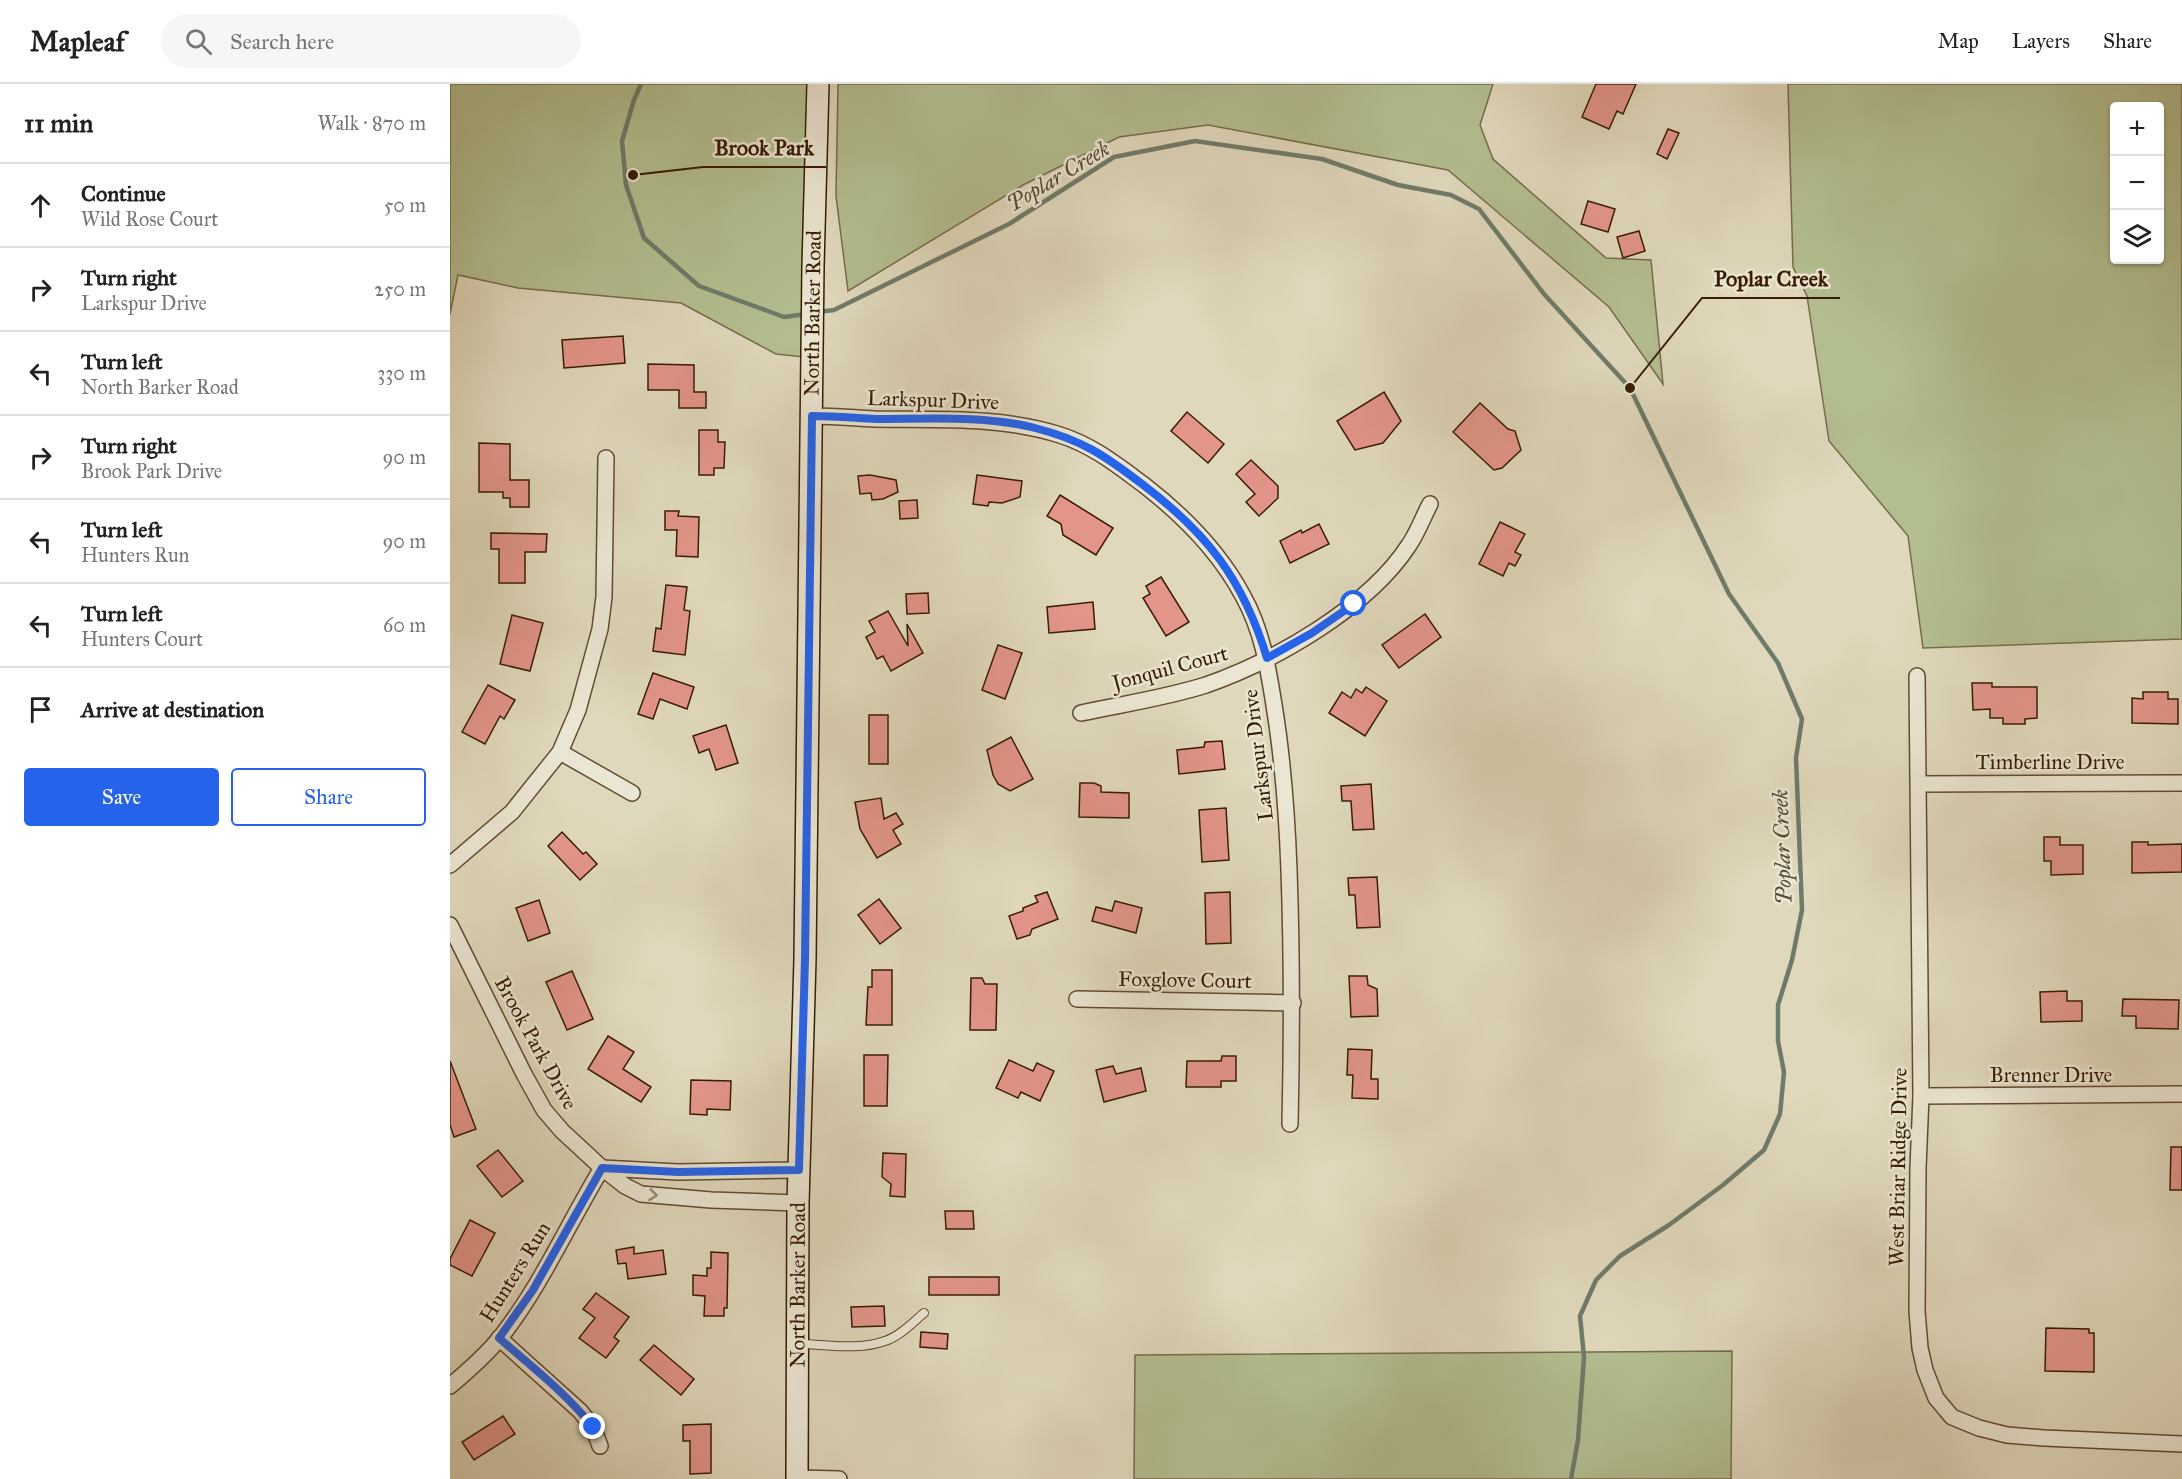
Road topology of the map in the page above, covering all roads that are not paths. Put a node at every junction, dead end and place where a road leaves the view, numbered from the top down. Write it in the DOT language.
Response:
graph roads {
  1 [pos="818,84"];
  2 [pos="812,416"];
  3 [pos="606,458"];
  4 [pos="1430,504"];
  5 [pos="1267,658"];
  6 [pos="1917,676"];
  7 [pos="1081,713"];
  8 [pos="560,752"];
  9 [pos="2182,783"];
  10 [pos="1919,784"];
  11 [pos="632,793"];
  12 [pos="450,864"];
  13 [pos="450,926"];
  14 [pos="1077,999"];
  15 [pos="1293,1003"];
  16 [pos="2182,1094"];
  17 [pos="1921,1096"];
  18 [pos="1290,1124"];
  19 [pos="602,1168"];
  20 [pos="799,1170"];
  21 [pos="798,1203"];
  22 [pos="924,1313"];
  23 [pos="499,1338"];
  24 [pos="797,1344"];
  25 [pos="450,1386"];
  26 [pos="2182,1444"];
  27 [pos="600,1446"];
  28 [pos="797,1478"];
  29 [pos="839,1479"];
  1 -- 2 [label="main road, North Barker Road"];
  2 -- 5 [label="street, Larkspur Drive"];
  2 -- 20 [label="main road, North Barker Road"];
  3 -- 8 [label="street"];
  4 -- 5 [label="street, Jonquil Court"];
  5 -- 7 [label="street, Jonquil Court"];
  5 -- 15 [label="street, Larkspur Drive"];
  6 -- 10 [label="street, West Briar Ridge Drive"];
  8 -- 11 [label="street"];
  8 -- 12 [label="street"];
  9 -- 10 [label="street, Timberline Drive"];
  10 -- 17 [label="street, West Briar Ridge Drive"];
  13 -- 19 [label="street, Brook Park Drive"];
  14 -- 15 [label="street, Foxglove Court"];
  15 -- 18 [label="street, Larkspur Drive"];
  16 -- 17 [label="street, Brenner Drive"];
  17 -- 26 [label="street, West Briar Ridge Drive"];
  19 -- 20 [label="street"];
  19 -- 21 [label="street, Brook Park Drive, one-way"];
  19 -- 23 [label="street, Hunters Run"];
  20 -- 21 [label="main road, North Barker Road"];
  21 -- 24 [label="main road, North Barker Road"];
  22 -- 24 [label="lane"];
  23 -- 25 [label="street, Hunters Run"];
  23 -- 27 [label="street"];
  24 -- 28 [label="main road, North Barker Road"];
  28 -- 29 [label="street"];
}
